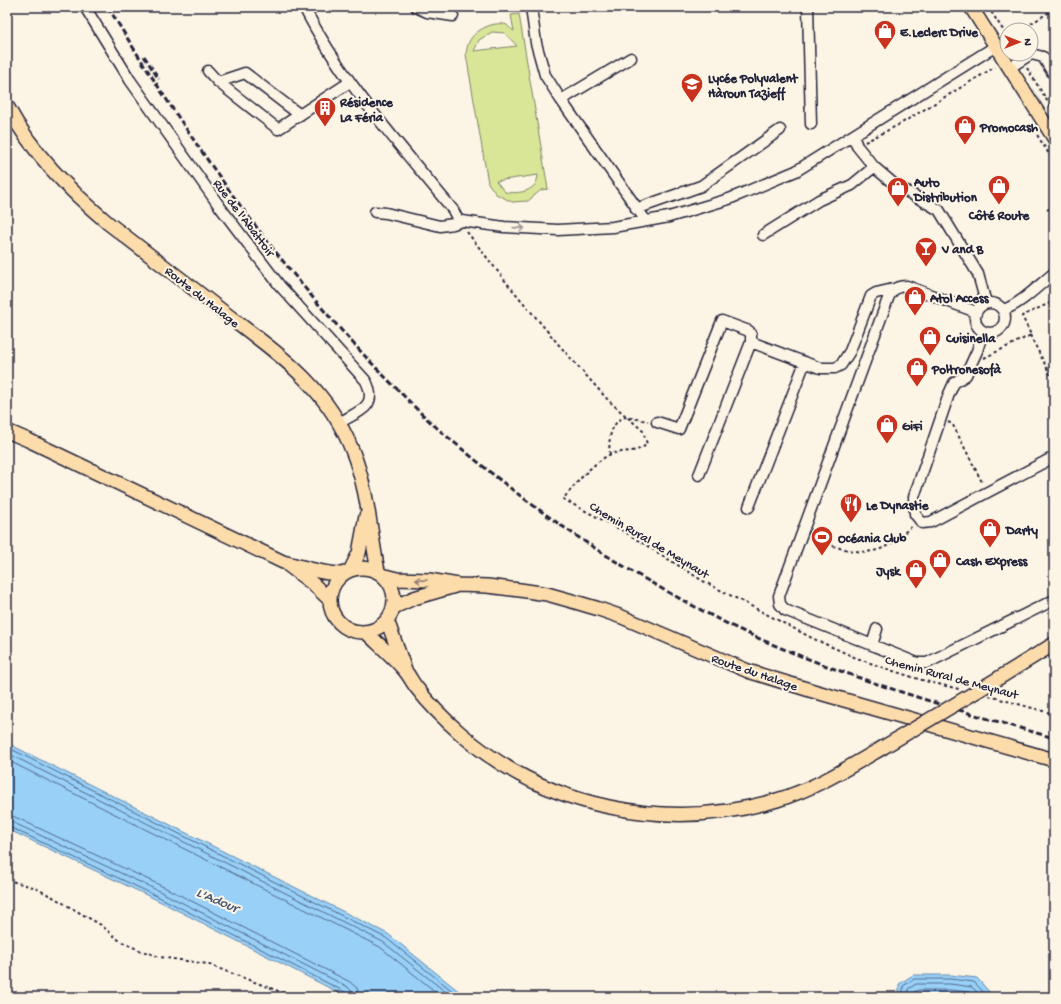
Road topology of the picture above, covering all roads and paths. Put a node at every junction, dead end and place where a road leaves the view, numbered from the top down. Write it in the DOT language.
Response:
graph roads {
  1 [pos="85,7"];
  2 [pos="304,7"];
  3 [pos="416,7"];
  4 [pos="531,7"];
  5 [pos="808,7"];
  6 [pos="972,7"];
  7 [pos="988,7"];
  8 [pos="1054,9"];
  9 [pos="453,16"];
  10 [pos="1034,22"];
  11 [pos="999,24"];
  12 [pos="996,46"];
  13 [pos="1039,56"];
  14 [pos="630,58"];
  15 [pos="1018,62"];
  16 [pos="995,67"];
  17 [pos="1026,67"];
  18 [pos="1009,68"];
  19 [pos="208,71"];
  20 [pos="1054,75"];
  21 [pos="218,82"];
  22 [pos="350,82"];
  23 [pos="561,100"];
  24 [pos="7,106"];
  25 [pos="1054,112"];
  26 [pos="300,115"];
  27 [pos="811,124"];
  28 [pos="780,130"];
  29 [pos="852,136"];
  30 [pos="1054,138"];
  31 [pos="857,146"];
  32 [pos="874,167"];
  33 [pos="1054,206"];
  34 [pos="636,209"];
  35 [pos="1047,210"];
  36 [pos="375,212"];
  37 [pos="646,221"];
  38 [pos="460,222"];
  39 [pos="763,235"];
  40 [pos="1054,273"];
  41 [pos="893,289"];
  42 [pos="1054,301"];
  43 [pos="986,303"];
  44 [pos="1004,310"];
  45 [pos="976,312"];
  46 [pos="983,332"];
  47 [pos="1030,335"];
  48 [pos="751,342"];
  49 [pos="974,360"];
  50 [pos="805,362"];
  51 [pos="1054,382"];
  52 [pos="625,416"];
  53 [pos="941,420"];
  54 [pos="657,422"];
  55 [pos="339,423"];
  56 [pos="7,431"];
  57 [pos="610,455"];
  58 [pos="1054,458"];
  59 [pos="699,475"];
  60 [pos="987,492"];
  61 [pos="368,507"];
  62 [pos="749,508"];
  63 [pos="919,519"];
  64 [pos="802,535"];
  65 [pos="283,562"];
  66 [pos="346,572"];
  67 [pos="381,574"];
  68 [pos="458,585"];
  69 [pos="330,600"];
  70 [pos="1054,600"];
  71 [pos="394,607"];
  72 [pos="387,620"];
  73 [pos="877,629"];
  74 [pos="366,632"];
  75 [pos="1054,644"];
  76 [pos="872,645"];
  77 [pos="406,672"];
  78 [pos="962,690"];
  79 [pos="987,690"];
  80 [pos="1054,714"];
  81 [pos="1054,760"];
  82 [pos="7,880"];
  83 [pos="294,997"];
  1 -- 55 [label="street, Rue de l'Abattoir"];
  2 -- 22 [label="street"];
  3 -- 9 [label="street"];
  4 -- 23 [label="street"];
  5 -- 27 [label="street"];
  6 -- 12 [label="main road"];
  7 -- 11 [label="path"];
  8 -- 10 [label="path"];
  12 -- 18 [label="main road"];
  12 -- 29 [label="street"];
  13 -- 20 [label="street"];
  14 -- 23 [label="street"];
  15 -- 18 [label="street"];
  16 -- 31 [label="path"];
  17 -- 25 [label="path"];
  18 -- 30 [label="main road"];
  19 -- 21 [label="street"];
  21 -- 26 [label="street"];
  21 -- 26 [label="street"];
  22 -- 26 [label="street"];
  22 -- 38 [label="street"];
  23 -- 34 [label="street"];
  24 -- 55 [label="main road, Route du Halage"];
  28 -- 34 [label="street"];
  29 -- 31 [label="street"];
  29 -- 37 [label="street"];
  31 -- 32 [label="street"];
  32 -- 39 [label="street"];
  32 -- 43 [label="street"];
  33 -- 35 [label="path"];
  34 -- 37 [label="street"];
  36 -- 38 [label="street"];
  38 -- 37 [label="street, one-way"];
  38 -- 52 [label="path, Chemin Rural de Meynaut"];
  40 -- 44 [label="street"];
  41 -- 45 [label="street"];
  41 -- 50 [label="street"];
  41 -- 64 [label="street"];
  42 -- 47 [label="path"];
  43 -- 44 [label="street"];
  43 -- 45 [label="street"];
  44 -- 46 [label="street"];
  45 -- 46 [label="street"];
  46 -- 49 [label="street"];
  47 -- 49 [label="path"];
  47 -- 51 [label="path"];
  48 -- 50 [label="street"];
  48 -- 54 [label="street"];
  48 -- 59 [label="street"];
  49 -- 53 [label="street"];
  50 -- 62 [label="street"];
  52 -- 54 [label="path"];
  52 -- 57 [label="path"];
  52 -- 57 [label="path, Chemin Rural de Meynaut"];
  53 -- 60 [label="path"];
  53 -- 63 [label="street"];
  55 -- 61 [label="main road, Route du Halage"];
  56 -- 65 [label="main road"];
  57 -- 78 [label="path, Chemin Rural de Meynaut"];
  58 -- 60 [label="street"];
  60 -- 63 [label="street"];
  61 -- 66 [label="main road, Route du Halage"];
  61 -- 67 [label="main road, Route du Halage"];
  63 -- 64 [label="path"];
  64 -- 76 [label="street"];
  65 -- 66 [label="main road"];
  65 -- 69 [label="main road"];
  66 -- 67 [label="main road"];
  66 -- 69 [label="main road"];
  68 -- 67 [label="main road, Route du Halage, one-way"];
  67 -- 71 [label="main road"];
  68 -- 71 [label="main road, Route du Halage"];
  68 -- 81 [label="main road, Route du Halage"];
  69 -- 74 [label="main road"];
  70 -- 76 [label="street"];
  71 -- 72 [label="main road"];
  72 -- 74 [label="main road"];
  72 -- 77 [label="main road"];
  73 -- 76 [label="street"];
  74 -- 77 [label="main road"];
  75 -- 79 [label="main road"];
  77 -- 79 [label="main road, bridge"];
  79 -- 80 [label="path, Chemin Rural de Meynaut"];
  82 -- 83 [label="path"];
}
